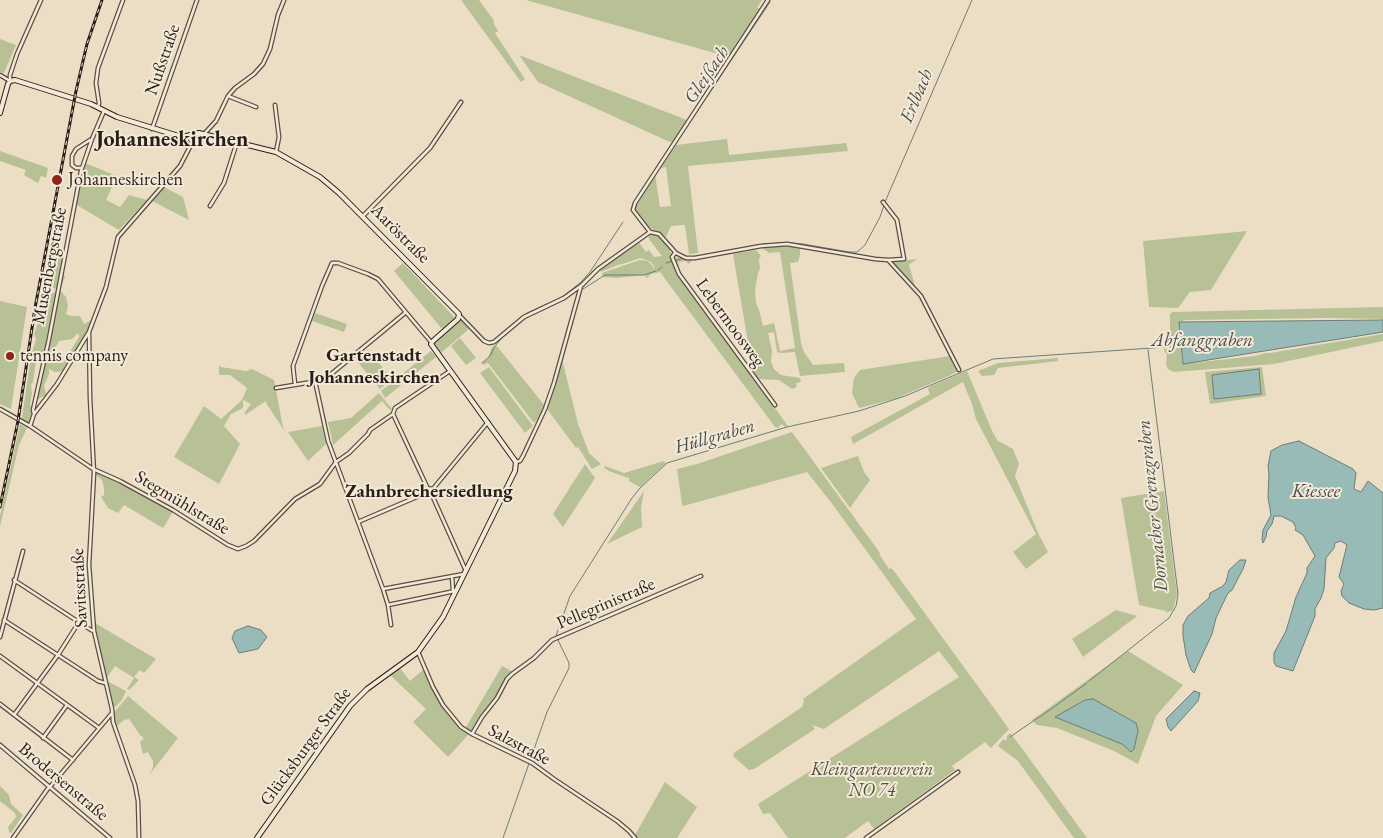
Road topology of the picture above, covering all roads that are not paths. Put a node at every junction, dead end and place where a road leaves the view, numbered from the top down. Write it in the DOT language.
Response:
graph roads {
  1 [pos="41,0"];
  2 [pos="123,0"];
  3 [pos="197,0"];
  4 [pos="284,0"];
  5 [pos="768,0"];
  6 [pos="0,75"];
  7 [pos="10,81"];
  8 [pos="228,96"];
  9 [pos="461,102"];
  10 [pos="275,106"];
  11 [pos="98,107"];
  12 [pos="256,107"];
  13 [pos="104,110"];
  14 [pos="0,113"];
  15 [pos="152,128"];
  16 [pos="204,134"];
  17 [pos="188,136"];
  18 [pos="92,139"];
  19 [pos="238,142"];
  20 [pos="276,152"];
  21 [pos="82,168"];
  22 [pos="883,202"];
  23 [pos="210,206"];
  24 [pos="362,216"];
  25 [pos="650,232"];
  26 [pos="676,253"];
  27 [pos="888,260"];
  28 [pos="582,285"];
  29 [pos="405,313"];
  30 [pos="460,316"];
  31 [pos="89,332"];
  32 [pos="431,342"];
  33 [pos="959,370"];
  34 [pos="450,371"];
  35 [pos="315,381"];
  36 [pos="295,384"];
  37 [pos="276,388"];
  38 [pos="775,406"];
  39 [pos="0,410"];
  40 [pos="34,414"];
  41 [pos="393,414"];
  42 [pos="488,422"];
  43 [pos="30,426"];
  44 [pos="336,462"];
  45 [pos="516,462"];
  46 [pos="93,469"];
  47 [pos="430,489"];
  48 [pos="426,493"];
  49 [pos="432,495"];
  50 [pos="358,522"];
  51 [pos="23,551"];
  52 [pos="466,572"];
  53 [pos="452,576"];
  54 [pos="701,576"];
  55 [pos="14,580"];
  56 [pos="383,589"];
  57 [pos="455,591"];
  58 [pos="388,605"];
  59 [pos="4,620"];
  60 [pos="79,622"];
  61 [pos="391,625"];
  62 [pos="94,631"];
  63 [pos="0,637"];
  64 [pos="418,652"];
  65 [pos="58,655"];
  66 [pos="0,656"];
  67 [pos="37,683"];
  68 [pos="105,683"];
  69 [pos="0,704"];
  70 [pos="67,705"];
  71 [pos="112,713"];
  72 [pos="14,715"];
  73 [pos="99,728"];
  74 [pos="472,734"];
  75 [pos="43,738"];
  76 [pos="0,745"];
  77 [pos="73,760"];
  78 [pos="958,772"];
  79 [pos="49,787"];
  80 [pos="13,838"];
  81 [pos="110,838"];
  82 [pos="139,838"];
  83 [pos="257,838"];
  84 [pos="635,838"];
  85 [pos="866,838"];
  1 -- 7 [label="street"];
  2 -- 11 [label="street"];
  3 -- 15 [label="street, Nußstraße"];
  4 -- 8 [label="street"];
  5 -- 25 [label="street"];
  6 -- 7 [label="street"];
  7 -- 11 [label="street"];
  7 -- 14 [label="street"];
  8 -- 12 [label="street"];
  8 -- 16 [label="street"];
  9 -- 24 [label="street"];
  10 -- 20 [label="street"];
  11 -- 13 [label="street"];
  13 -- 15 [label="street"];
  13 -- 18 [label="street, Musenbergstraße"];
  15 -- 17 [label="street"];
  16 -- 17 [label="street"];
  16 -- 19 [label="street, Aaröstraße"];
  17 -- 31 [label="street"];
  18 -- 21 [label="street, Musenbergstraße"];
  18 -- 21 [label="street, Musenbergstraße"];
  19 -- 20 [label="street, Aaröstraße"];
  19 -- 23 [label="street"];
  20 -- 24 [label="street, Aaröstraße"];
  21 -- 40 [label="street, Musenbergstraße"];
  22 -- 27 [label="street"];
  24 -- 30 [label="street, Aaröstraße"];
  25 -- 26 [label="street"];
  25 -- 28 [label="street"];
  26 -- 27 [label="street"];
  26 -- 38 [label="street, Lebermoosweg"];
  27 -- 33 [label="street"];
  28 -- 30 [label="street, Aaröstraße"];
  28 -- 45 [label="street, Glücksburger Straße"];
  29 -- 32 [label="street"];
  29 -- 35 [label="street"];
  29 -- 36 [label="street"];
  30 -- 32 [label="street"];
  31 -- 40 [label="street"];
  31 -- 46 [label="street, Savitsstraße"];
  32 -- 34 [label="street"];
  34 -- 41 [label="street"];
  34 -- 42 [label="street"];
  35 -- 36 [label="street"];
  35 -- 44 [label="street"];
  36 -- 37 [label="street"];
  39 -- 43 [label="street, Stegmühlstraße"];
  40 -- 43 [label="street, Musenbergstraße"];
  41 -- 44 [label="street"];
  41 -- 47 [label="street"];
  42 -- 45 [label="street"];
  42 -- 47 [label="street"];
  43 -- 46 [label="street, Stegmühlstraße"];
  44 -- 46 [label="street, Stegmühlstraße"];
  44 -- 50 [label="street"];
  45 -- 52 [label="street, Glücksburger Straße"];
  46 -- 62 [label="street, Savitsstraße"];
  47 -- 48 [label="street"];
  47 -- 49 [label="street"];
  48 -- 49 [label="street"];
  48 -- 50 [label="street"];
  49 -- 52 [label="street"];
  50 -- 56 [label="street"];
  51 -- 55 [label="street"];
  52 -- 53 [label="street"];
  52 -- 57 [label="street, Glücksburger Straße"];
  53 -- 56 [label="street"];
  53 -- 57 [label="street"];
  54 -- 74 [label="street, Pellegrinistraße"];
  55 -- 59 [label="street"];
  55 -- 60 [label="street"];
  56 -- 58 [label="street"];
  57 -- 58 [label="street"];
  57 -- 64 [label="street, Glücksburger Straße"];
  58 -- 61 [label="street"];
  59 -- 63 [label="street"];
  59 -- 65 [label="street"];
  60 -- 62 [label="street"];
  60 -- 65 [label="street"];
  62 -- 68 [label="street, Savitsstraße"];
  64 -- 74 [label="street, Salzstraße"];
  64 -- 83 [label="street, Glücksburger Straße"];
  65 -- 67 [label="street"];
  65 -- 68 [label="street"];
  66 -- 67 [label="street"];
  67 -- 70 [label="street"];
  67 -- 72 [label="street"];
  68 -- 71 [label="street, Savitsstraße"];
  69 -- 72 [label="street"];
  70 -- 73 [label="street"];
  70 -- 75 [label="street"];
  71 -- 73 [label="street"];
  71 -- 82 [label="street, Savitsstraße"];
  72 -- 75 [label="street"];
  73 -- 77 [label="street"];
  74 -- 84 [label="street, Salzstraße"];
  75 -- 77 [label="street"];
  76 -- 79 [label="street, Brodersenstraße"];
  77 -- 79 [label="street"];
  78 -- 85 [label="street"];
  79 -- 80 [label="street"];
  79 -- 81 [label="street, Brodersenstraße"];
}
